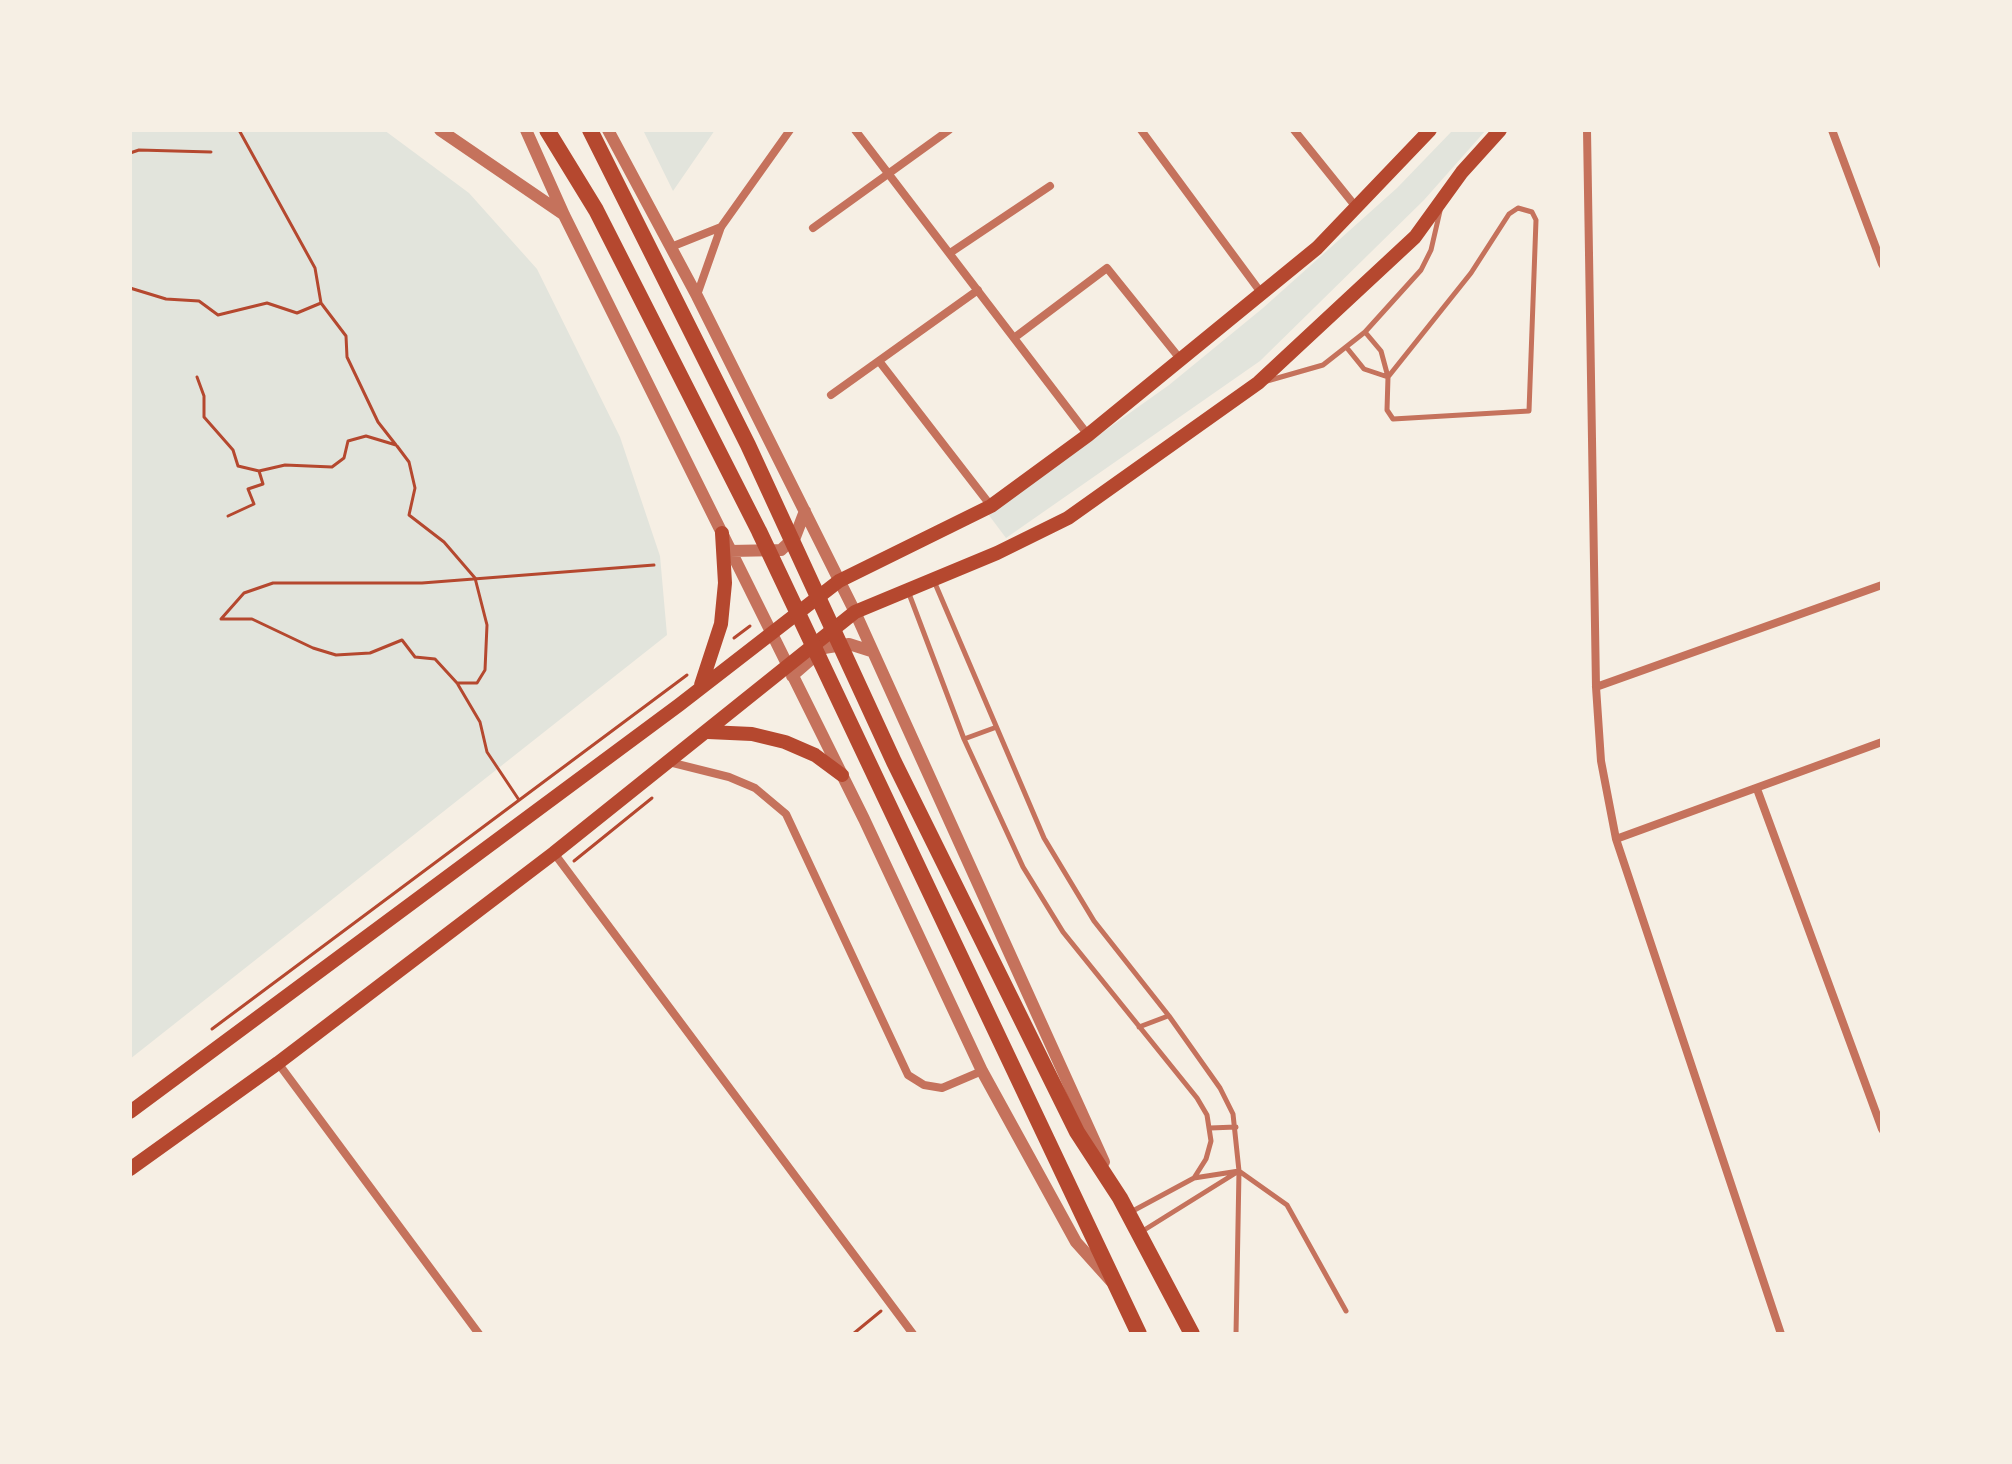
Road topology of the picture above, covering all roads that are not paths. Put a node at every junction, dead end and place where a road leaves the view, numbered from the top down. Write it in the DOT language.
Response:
graph roads {
  1 [pos="440,130"];
  2 [pos="526,130"];
  3 [pos="547,130"];
  4 [pos="590,130"];
  5 [pos="608,130"];
  6 [pos="790,130"];
  7 [pos="855,130"];
  8 [pos="949,130"];
  9 [pos="1141,130"];
  10 [pos="1294,130"];
  11 [pos="1430,130"];
  12 [pos="1500,130"];
  13 [pos="1587,130"];
  14 [pos="1832,130"];
  15 [pos="888,171"];
  16 [pos="1050,186"];
  17 [pos="1442,203"];
  18 [pos="1356,207"];
  19 [pos="564,215"];
  20 [pos="721,227"];
  21 [pos="813,228"];
  22 [pos="671,247"];
  23 [pos="950,253"];
  24 [pos="1882,264"];
  25 [pos="978,290"];
  26 [pos="1263,295"];
  27 [pos="697,296"];
  28 [pos="1365,332"];
  29 [pos="1014,338"];
  30 [pos="1347,348"];
  31 [pos="1181,360"];
  32 [pos="879,361"];
  33 [pos="1388,377"];
  34 [pos="1258,383"];
  35 [pos="831,395"];
  36 [pos="1088,435"];
  37 [pos="991,506"];
  38 [pos="805,511"];
  39 [pos="722,533"];
  40 [pos="730,551"];
  41 [pos="933,579"];
  42 [pos="839,581"];
  43 [pos="1882,585"];
  44 [pos="908,590"];
  45 [pos="855,612"];
  46 [pos="771,633"];
  47 [pos="871,651"];
  48 [pos="790,672"];
  49 [pos="1596,687"];
  50 [pos="698,689"];
  51 [pos="994,728"];
  52 [pos="708,732"];
  53 [pos="964,739"];
  54 [pos="1882,742"];
  55 [pos="668,762"];
  56 [pos="842,775"];
  57 [pos="1757,789"];
  58 [pos="1616,839"];
  59 [pos="554,853"];
  60 [pos="1169,1016"];
  61 [pos="1139,1027"];
  62 [pos="278,1063"];
  63 [pos="982,1071"];
  64 [pos="130,1112"];
  65 [pos="1236,1127"];
  66 [pos="1210,1128"];
  67 [pos="1882,1129"];
  68 [pos="130,1169"];
  69 [pos="1239,1171"];
  70 [pos="1194,1178"];
  71 [pos="1120,1198"];
  72 [pos="1128,1214"];
  73 [pos="1139,1232"];
  74 [pos="1114,1283"];
  75 [pos="1346,1311"];
  76 [pos="479,1334"];
  77 [pos="913,1334"];
  78 [pos="1139,1334"];
  79 [pos="1192,1334"];
  80 [pos="1236,1334"];
  81 [pos="1781,1334"];
  1 -- 19 [label="street"];
  2 -- 19 [label="street"];
  3 -- 74 [label="main road"];
  4 -- 71 [label="main road"];
  5 -- 22 [label="street"];
  6 -- 20 [label="street"];
  7 -- 15 [label="street"];
  8 -- 15 [label="street"];
  9 -- 26 [label="street"];
  10 -- 18 [label="street"];
  11 -- 18 [label="main road"];
  12 -- 17 [label="main road"];
  13 -- 49 [label="street"];
  14 -- 24 [label="street"];
  15 -- 21 [label="street"];
  15 -- 23 [label="street"];
  16 -- 23 [label="street"];
  17 -- 28 [label="lane"];
  17 -- 34 [label="main road"];
  18 -- 26 [label="main road"];
  19 -- 39 [label="street"];
  20 -- 22 [label="street"];
  20 -- 27 [label="street"];
  22 -- 27 [label="street"];
  23 -- 25 [label="street"];
  25 -- 29 [label="street"];
  25 -- 32 [label="street"];
  26 -- 31 [label="main road"];
  27 -- 38 [label="street"];
  28 -- 30 [label="lane"];
  28 -- 33 [label="lane"];
  29 -- 31 [label="street"];
  29 -- 36 [label="street"];
  30 -- 33 [label="lane"];
  30 -- 34 [label="lane"];
  31 -- 36 [label="main road"];
  32 -- 35 [label="street"];
  32 -- 37 [label="street"];
  33 -- 33 [label="lane"];
  34 -- 41 [label="main road"];
  36 -- 37 [label="main road"];
  37 -- 42 [label="main road"];
  38 -- 40 [label="street"];
  38 -- 42 [label="street"];
  39 -- 40 [label="street"];
  39 -- 50 [label="main road"];
  40 -- 46 [label="street"];
  41 -- 44 [label="main road"];
  41 -- 51 [label="lane"];
  42 -- 45 [label="street"];
  42 -- 46 [label="main road"];
  43 -- 49 [label="street"];
  44 -- 45 [label="main road"];
  44 -- 53 [label="lane"];
  45 -- 47 [label="street"];
  45 -- 48 [label="main road"];
  46 -- 48 [label="street"];
  46 -- 50 [label="main road"];
  47 -- 48 [label="street"];
  47 -- 71 [label="street"];
  48 -- 52 [label="main road"];
  48 -- 56 [label="street"];
  49 -- 58 [label="street"];
  50 -- 64 [label="main road"];
  51 -- 53 [label="lane"];
  51 -- 60 [label="lane"];
  52 -- 55 [label="main road"];
  52 -- 56 [label="main road"];
  53 -- 61 [label="lane"];
  54 -- 57 [label="street"];
  55 -- 59 [label="main road"];
  55 -- 63 [label="street"];
  56 -- 63 [label="street"];
  57 -- 58 [label="street"];
  57 -- 67 [label="street"];
  58 -- 81 [label="street"];
  59 -- 62 [label="main road"];
  59 -- 77 [label="street"];
  60 -- 61 [label="lane"];
  60 -- 65 [label="lane"];
  61 -- 66 [label="lane"];
  62 -- 68 [label="main road"];
  62 -- 76 [label="street"];
  63 -- 74 [label="street"];
  65 -- 66 [label="lane"];
  65 -- 69 [label="lane"];
  66 -- 70 [label="lane"];
  69 -- 70 [label="lane"];
  69 -- 73 [label="lane"];
  69 -- 75 [label="lane"];
  69 -- 80 [label="lane"];
  70 -- 72 [label="lane"];
  71 -- 72 [label="main road"];
  72 -- 73 [label="main road"];
  73 -- 79 [label="main road"];
  74 -- 78 [label="main road"];
}
